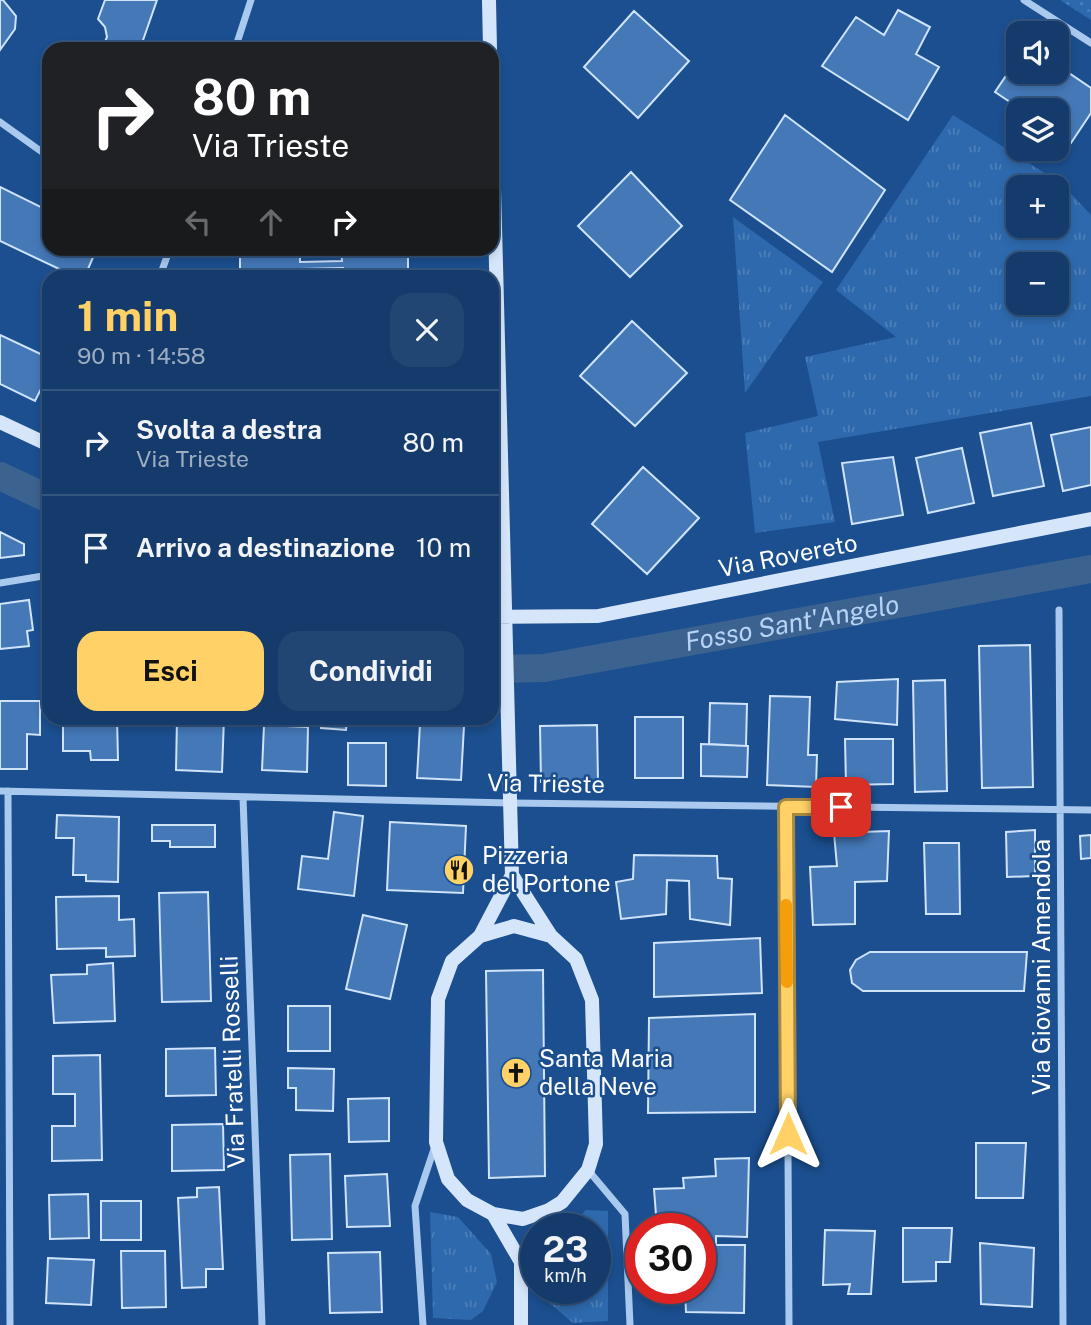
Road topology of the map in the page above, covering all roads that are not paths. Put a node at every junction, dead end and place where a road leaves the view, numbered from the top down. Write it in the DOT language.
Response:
graph roads {
  1 [pos="251,0"];
  2 [pos="489,0"];
  3 [pos="1024,0"];
  4 [pos="237,42"];
  5 [pos="490,42"];
  6 [pos="1091,43"];
  7 [pos="0,122"];
  8 [pos="42,152"];
  9 [pos="0,422"];
  10 [pos="42,442"];
  11 [pos="1091,519"];
  12 [pos="42,576"];
  13 [pos="0,583"];
  14 [pos="1059,610"];
  15 [pos="499,618"];
  16 [pos="499,629"];
  17 [pos="4,791"];
  18 [pos="243,797"];
  19 [pos="0,801"];
  20 [pos="510,803"];
  21 [pos="786,807"];
  22 [pos="1060,809"];
  23 [pos="1091,810"];
  24 [pos="512,874"];
  25 [pos="480,936"];
  26 [pos="551,936"];
  27 [pos="436,1142"];
  28 [pos="588,1170"];
  29 [pos="549,1210"];
  30 [pos="547,1213"];
  31 [pos="494,1214"];
  32 [pos="520,1260"];
  33 [pos="521,1304"];
  34 [pos="10,1325"];
  35 [pos="262,1325"];
  36 [pos="423,1325"];
  37 [pos="521,1325"];
  38 [pos="630,1325"];
  39 [pos="789,1325"];
  40 [pos="1063,1325"];
  1 -- 4 [label="street"];
  2 -- 5 [label="street"];
  3 -- 6 [label="street"];
  7 -- 8 [label="street"];
  9 -- 10 [label="street"];
  11 -- 15 [label="street, Via Rovereto"];
  12 -- 13 [label="street"];
  14 -- 22 [label="street, Via Giovanni Amendola"];
  16 -- 20 [label="street"];
  17 -- 18 [label="street, Via Trieste"];
  17 -- 19 [label="street"];
  17 -- 34 [label="street"];
  18 -- 20 [label="street, Via Trieste"];
  18 -- 35 [label="street, Via Fratelli Rosselli"];
  20 -- 21 [label="street, Via Trieste"];
  20 -- 24 [label="street"];
  21 -- 22 [label="street, Via Trieste"];
  21 -- 39 [label="street"];
  22 -- 23 [label="street, Via Trieste"];
  22 -- 40 [label="street, Via Giovanni Amendola"];
  24 -- 25 [label="street"];
  24 -- 26 [label="street"];
  25 -- 26 [label="street"];
  25 -- 27 [label="street"];
  26 -- 28 [label="street"];
  27 -- 31 [label="street"];
  27 -- 36 [label="street"];
  28 -- 29 [label="street"];
  28 -- 38 [label="street"];
  29 -- 30 [label="street"];
  29 -- 31 [label="street"];
  31 -- 32 [label="street"];
  33 -- 37 [label="street"];
}
